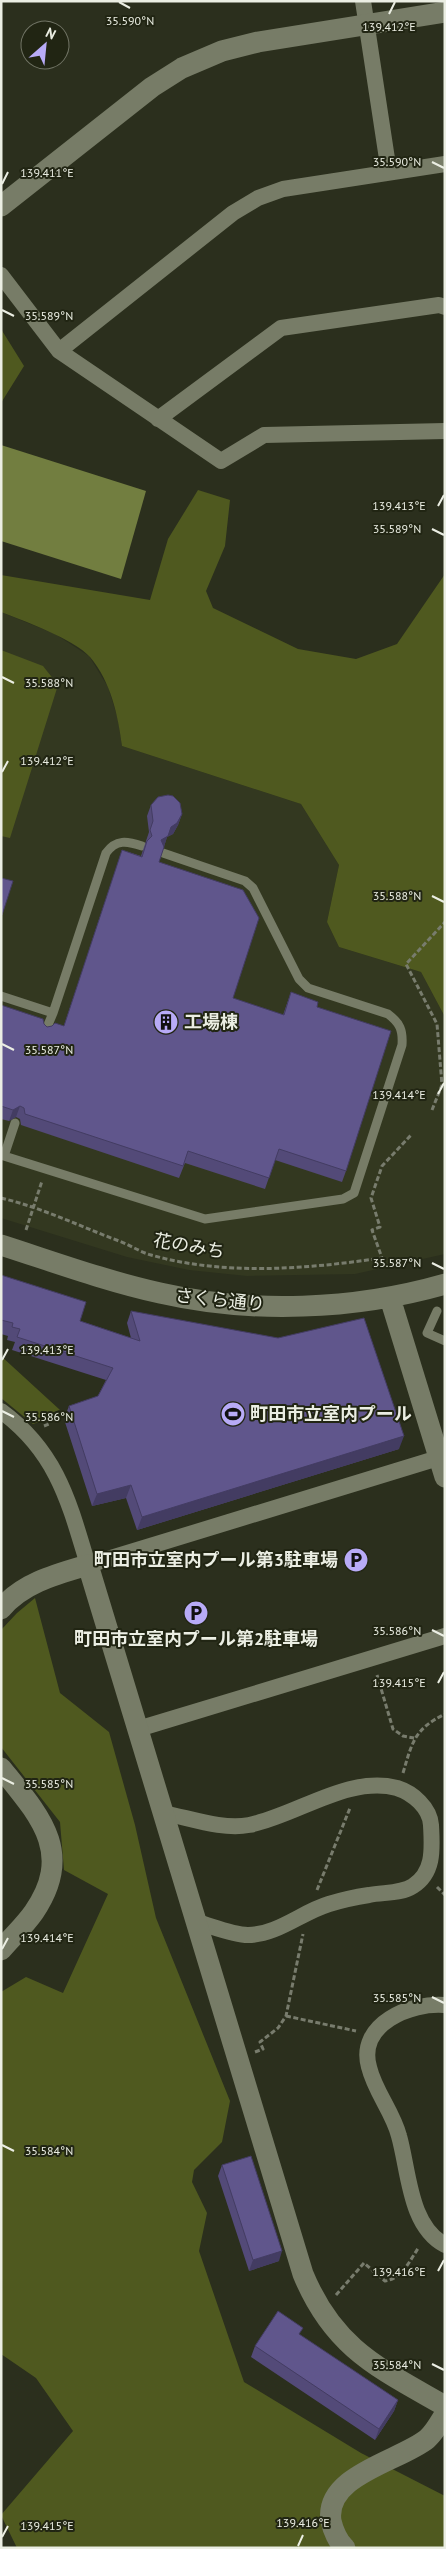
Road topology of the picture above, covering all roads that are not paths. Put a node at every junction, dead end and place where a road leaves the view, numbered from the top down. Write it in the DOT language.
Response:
graph roads {
  1 [pos="363,1"];
  2 [pos="445,12"];
  3 [pos="366,25"];
  4 [pos="445,164"];
  5 [pos="389,172"];
  6 [pos="1,206"];
  7 [pos="1,275"];
  8 [pos="442,302"];
  9 [pos="59,352"];
  10 [pos="158,419"];
  11 [pos="445,431"];
  12 [pos="142,846"];
  13 [pos="163,853"];
  14 [pos="1,996"];
  15 [pos="53,1013"];
  16 [pos="45,1032"];
  17 [pos="15,1123"];
  18 [pos="3,1155"];
  19 [pos="1,1245"];
  20 [pos="445,1284"];
  21 [pos="390,1298"];
  22 [pos="436,1311"];
  23 [pos="445,1342"];
  24 [pos="1,1411"];
  25 [pos="443,1463"];
  26 [pos="88,1565"];
  27 [pos="1,1609"];
  28 [pos="445,1636"];
  29 [pos="138,1729"];
  30 [pos="1,1768"];
  31 [pos="163,1813"];
  32 [pos="196,1922"];
  33 [pos="1,1950"];
  34 [pos="445,2006"];
  35 [pos="445,2245"];
  36 [pos="445,2406"];
  37 [pos="445,2414"];
  38 [pos="345,2548"];
  1 -- 3 [label="street"];
  2 -- 3 [label="street"];
  3 -- 5 [label="street"];
  3 -- 6 [label="street"];
  4 -- 5 [label="street"];
  5 -- 9 [label="street"];
  7 -- 9 [label="street"];
  8 -- 10 [label="street"];
  9 -- 10 [label="street"];
  10 -- 11 [label="street"];
  12 -- 15 [label="lane"];
  13 -- 18 [label="lane"];
  14 -- 15 [label="lane"];
  15 -- 16 [label="lane"];
  17 -- 18 [label="lane"];
  19 -- 21 [label="street, さくら通り"];
  20 -- 21 [label="street, さくら通り"];
  21 -- 25 [label="street"];
  22 -- 23 [label="lane"];
  24 -- 26 [label="street"];
  25 -- 26 [label="street"];
  26 -- 27 [label="street"];
  26 -- 29 [label="street"];
  28 -- 29 [label="street"];
  29 -- 31 [label="street"];
  30 -- 33 [label="street"];
  31 -- 32 [label="street"];
  31 -- 32 [label="street"];
  32 -- 36 [label="street"];
  34 -- 35 [label="street"];
  37 -- 38 [label="street"];
}
